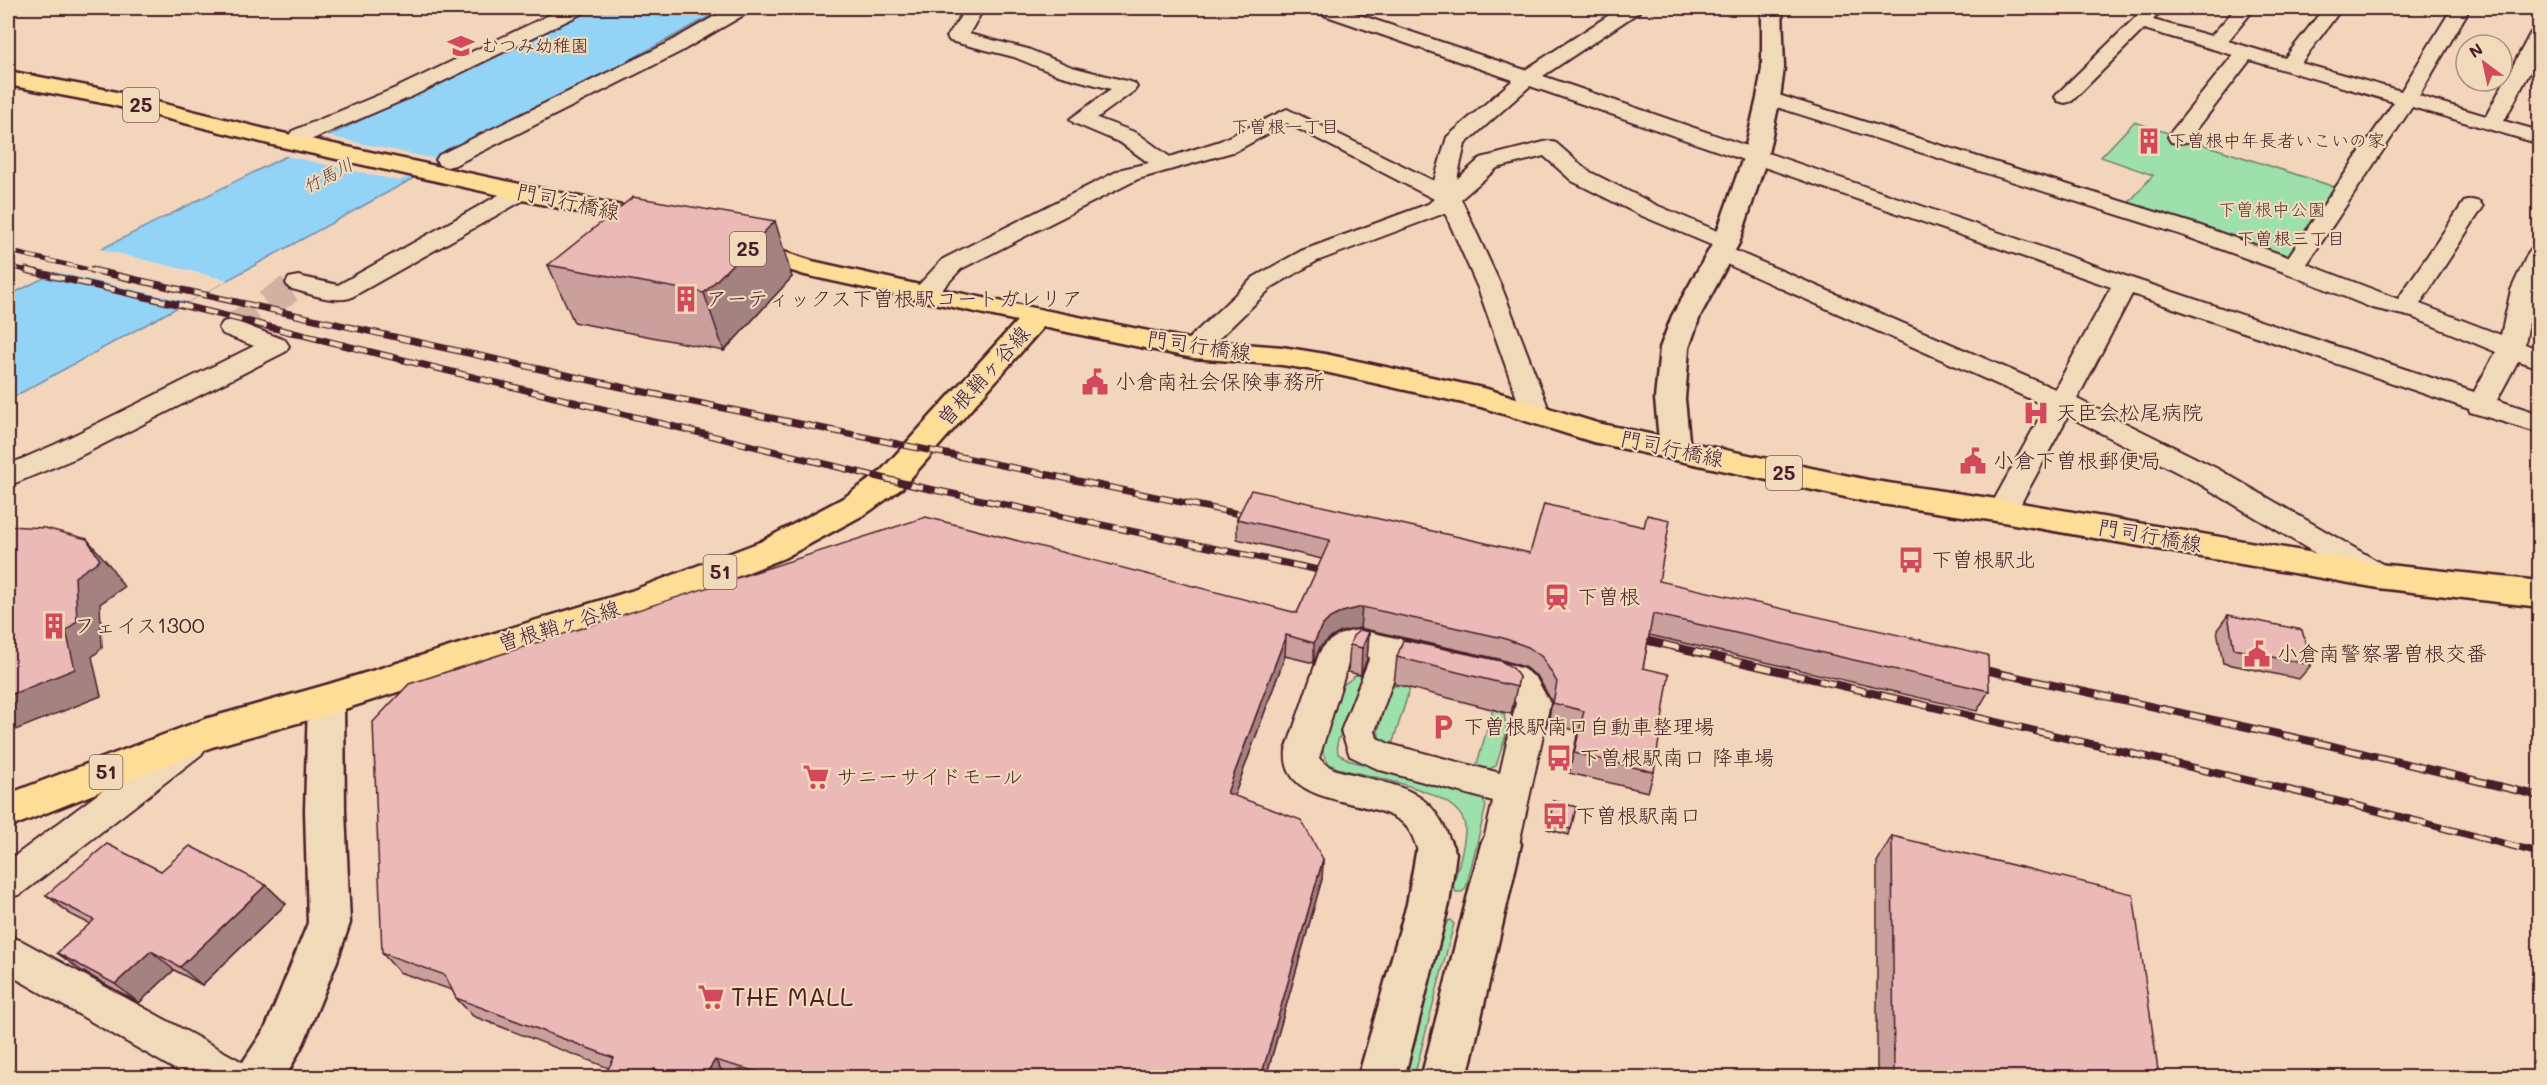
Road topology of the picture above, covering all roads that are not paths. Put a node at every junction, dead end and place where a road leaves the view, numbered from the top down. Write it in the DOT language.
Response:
graph roads {
  1 [pos="578,8"];
  2 [pos="742,8"];
  3 [pos="975,8"];
  4 [pos="1322,8"];
  5 [pos="1632,8"];
  6 [pos="1772,8"];
  7 [pos="2155,8"];
  8 [pos="2246,8"];
  9 [pos="2333,8"];
  10 [pos="2461,8"];
  11 [pos="2140,22"];
  12 [pos="2540,34"];
  13 [pos="2216,43"];
  14 [pos="2246,52"];
  15 [pos="2290,64"];
  16 [pos="8,78"];
  17 [pos="1527,78"];
  18 [pos="2065,97"];
  19 [pos="1768,98"];
  20 [pos="2407,99"];
  21 [pos="2491,124"];
  22 [pos="300,136"];
  23 [pos="2179,136"];
  24 [pos="2540,138"];
  25 [pos="1755,157"];
  26 [pos="1167,165"];
  27 [pos="453,170"];
  28 [pos="521,192"];
  29 [pos="1450,198"];
  30 [pos="2472,207"];
  31 [pos="683,228"];
  32 [pos="716,238"];
  33 [pos="1724,248"];
  34 [pos="2540,253"];
  35 [pos="2293,267"];
  36 [pos="298,283"];
  37 [pos="2125,284"];
  38 [pos="924,294"];
  39 [pos="2404,308"];
  40 [pos="1036,317"];
  41 [pos="232,328"];
  42 [pos="1193,349"];
  43 [pos="2511,349"];
  44 [pos="2540,360"];
  45 [pos="2061,402"];
  46 [pos="2480,405"];
  47 [pos="1537,415"];
  48 [pos="2540,424"];
  49 [pos="1675,450"];
  50 [pos="8,476"];
  51 [pos="2003,511"];
  52 [pos="2378,576"];
  53 [pos="2540,594"];
  54 [pos="1389,648"];
  55 [pos="326,700"];
  56 [pos="204,734"];
  57 [pos="1513,791"];
  58 [pos="8,811"];
  59 [pos="1501,844"];
  60 [pos="1436,853"];
  61 [pos="8,882"];
  62 [pos="8,954"];
  63 [pos="231,1077"];
  64 [pos="259,1077"];
  65 [pos="1381,1077"];
  66 [pos="1444,1077"];
  1 -- 22 [label="street"];
  2 -- 27 [label="street"];
  3 -- 26 [label="street"];
  4 -- 17 [label="street"];
  5 -- 17 [label="street"];
  6 -- 19 [label="street"];
  7 -- 11 [label="street"];
  8 -- 13 [label="street"];
  9 -- 15 [label="street"];
  10 -- 20 [label="street"];
  11 -- 13 [label="street"];
  11 -- 18 [label="street"];
  12 -- 21 [label="street"];
  13 -- 14 [label="street"];
  14 -- 15 [label="street"];
  14 -- 23 [label="street"];
  15 -- 20 [label="street"];
  16 -- 27 [label="main road, 門司行橋線 / 25"];
  17 -- 25 [label="street"];
  17 -- 29 [label="street"];
  19 -- 25 [label="street"];
  19 -- 35 [label="street"];
  20 -- 21 [label="street"];
  20 -- 35 [label="street"];
  21 -- 24 [label="street"];
  25 -- 33 [label="street"];
  25 -- 37 [label="street"];
  26 -- 29 [label="street"];
  26 -- 38 [label="street"];
  27 -- 28 [label="main road, 門司行橋線 / 25"];
  28 -- 31 [label="main road, 門司行橋線 / 25"];
  28 -- 36 [label="street"];
  29 -- 33 [label="street"];
  29 -- 42 [label="street"];
  29 -- 47 [label="street"];
  30 -- 39 [label="street"];
  32 -- 38 [label="main road, 門司行橋線 / 25"];
  33 -- 45 [label="street"];
  33 -- 49 [label="street"];
  34 -- 43 [label="street"];
  35 -- 39 [label="street"];
  37 -- 45 [label="street"];
  37 -- 46 [label="street"];
  38 -- 40 [label="main road, 門司行橋線 / 25"];
  39 -- 43 [label="street"];
  40 -- 42 [label="main road, 門司行橋線 / 25"];
  40 -- 55 [label="main road, 曽根鞘ヶ谷線 / 51"];
  41 -- 50 [label="street"];
  42 -- 47 [label="main road, 門司行橋線 / 25"];
  43 -- 44 [label="street"];
  43 -- 46 [label="street"];
  45 -- 51 [label="street"];
  45 -- 52 [label="street"];
  46 -- 48 [label="street"];
  47 -- 49 [label="main road, 門司行橋線 / 25"];
  49 -- 51 [label="main road, 門司行橋線 / 25"];
  51 -- 52 [label="main road, 門司行橋線 / 25"];
  52 -- 53 [label="main road, 門司行橋線 / 25"];
  54 -- 57 [label="street"];
  54 -- 57 [label="street"];
  54 -- 60 [label="street"];
  55 -- 56 [label="main road, 曽根鞘ヶ谷線 / 51"];
  55 -- 64 [label="street"];
  56 -- 58 [label="main road, 曽根鞘ヶ谷線 / 51"];
  56 -- 61 [label="street"];
  57 -- 59 [label="street"];
  59 -- 66 [label="street"];
  60 -- 65 [label="street"];
  62 -- 63 [label="street"];
}
